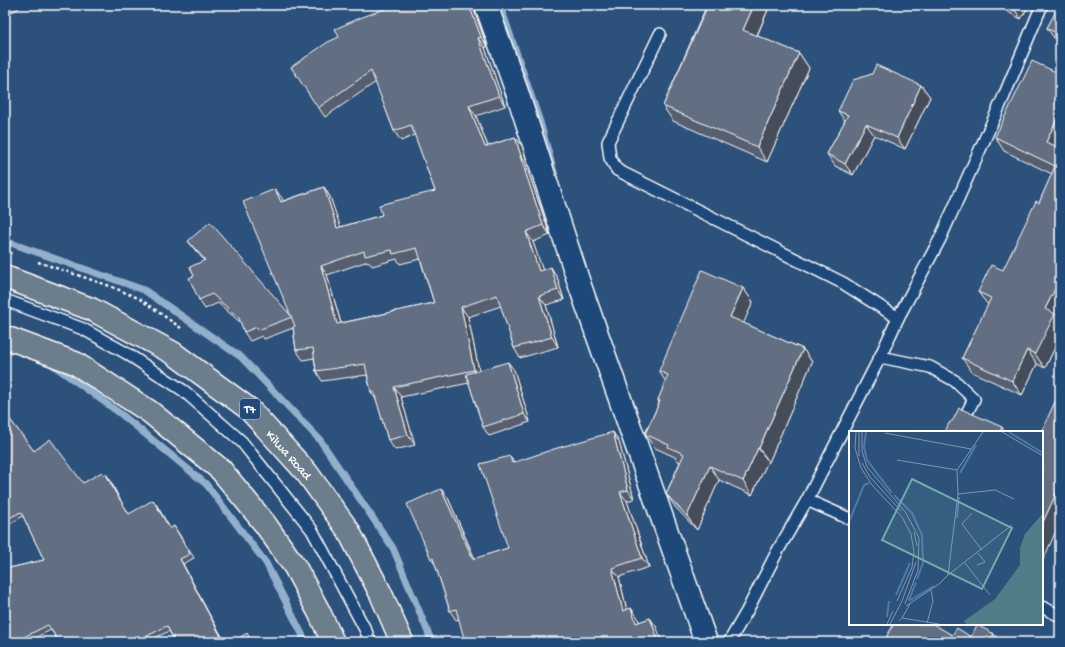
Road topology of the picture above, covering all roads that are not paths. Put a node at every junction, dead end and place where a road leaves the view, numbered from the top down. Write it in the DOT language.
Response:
graph roads {
  1 [pos="486,5"];
  2 [pos="1042,5"];
  3 [pos="660,34"];
  4 [pos="5,277"];
  5 [pos="5,300"];
  6 [pos="898,318"];
  7 [pos="5,337"];
  8 [pos="880,357"];
  9 [pos="958,431"];
  10 [pos="807,500"];
  11 [pos="849,519"];
  12 [pos="1043,608"];
  13 [pos="1060,616"];
  14 [pos="333,642"];
  15 [pos="370,642"];
  16 [pos="402,642"];
  17 [pos="706,642"];
  18 [pos="729,642"];
  1 -- 17 [label="street"];
  2 -- 6 [label="lane"];
  3 -- 6 [label="lane"];
  4 -- 16 [label="highway, Kilwa Road / T7"];
  5 -- 15 [label="lane"];
  6 -- 8 [label="lane"];
  7 -- 14 [label="highway"];
  8 -- 9 [label="lane"];
  8 -- 10 [label="lane"];
  10 -- 11 [label="lane"];
  10 -- 18 [label="lane"];
  12 -- 13 [label="lane"];
}
